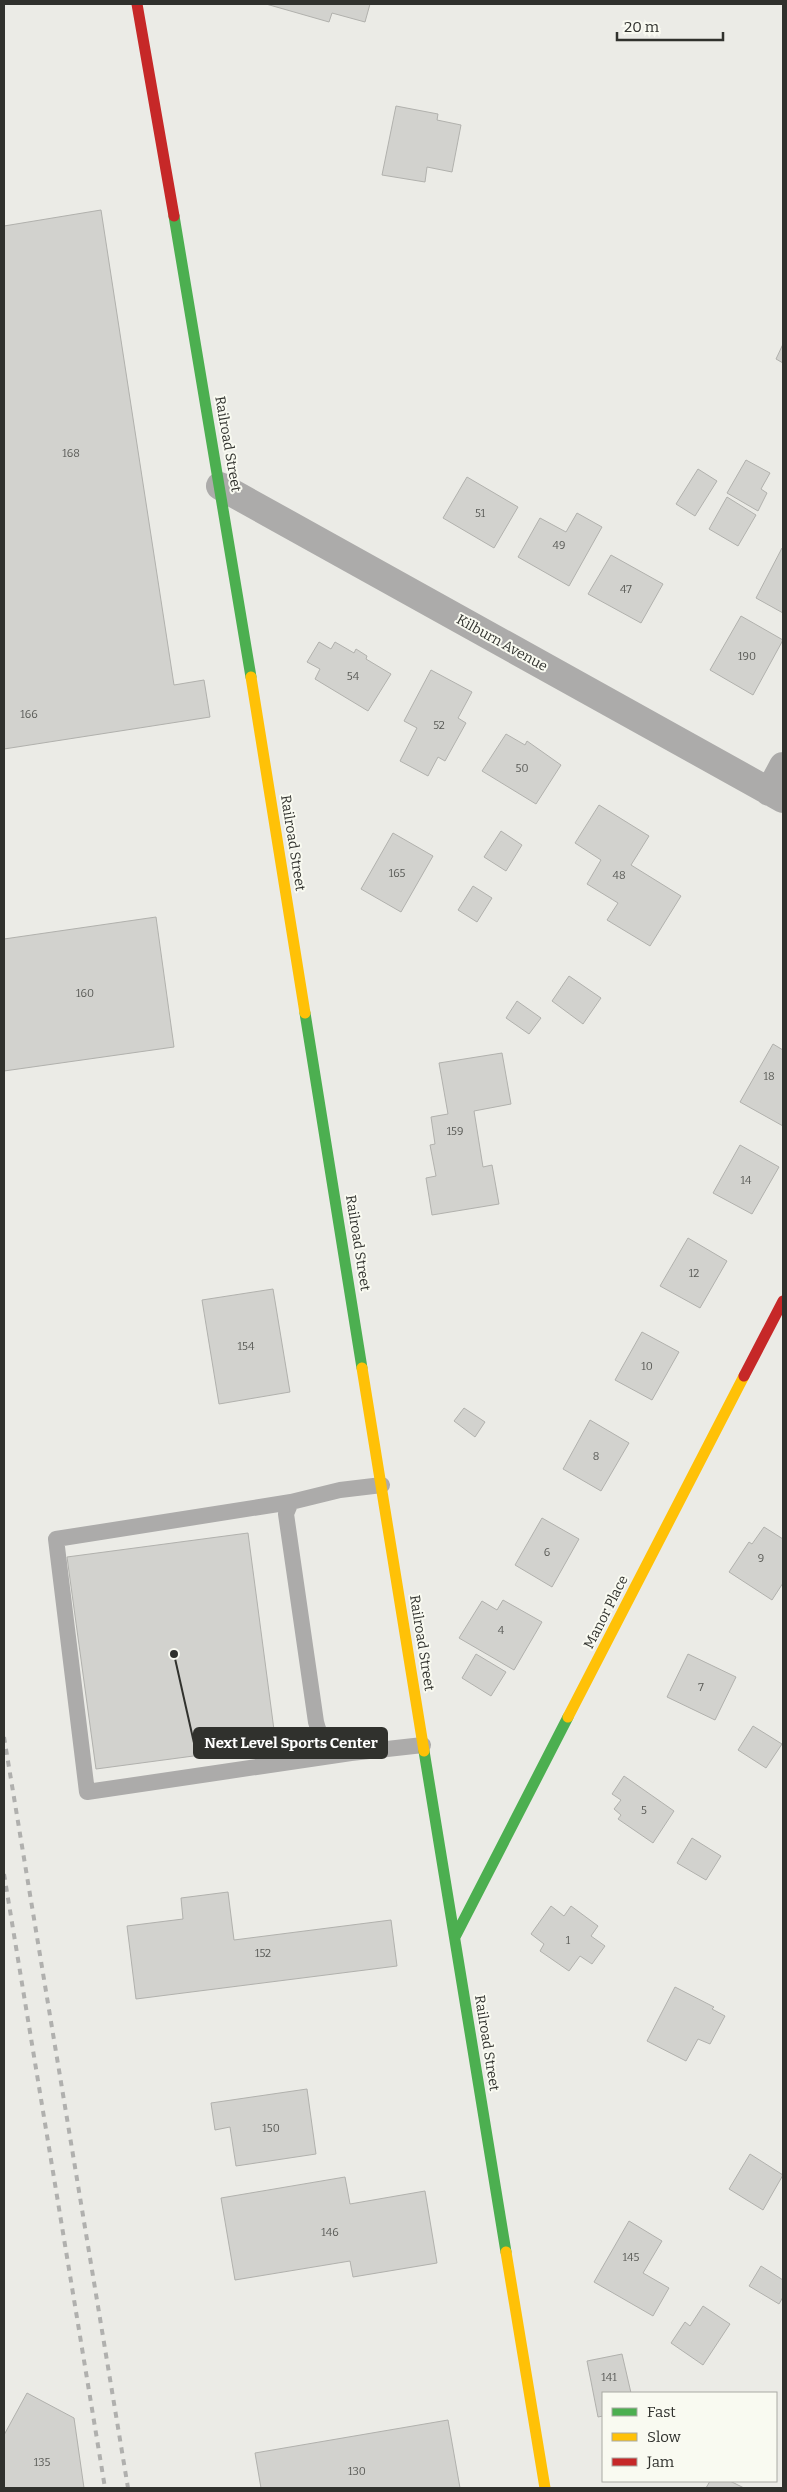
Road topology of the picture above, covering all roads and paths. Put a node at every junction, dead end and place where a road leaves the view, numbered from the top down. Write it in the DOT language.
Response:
graph roads {
  1 [pos="137,4"];
  2 [pos="220,486"];
  3 [pos="783,766"];
  4 [pos="776,795"];
  5 [pos="783,1301"];
  6 [pos="382,1485"];
  7 [pos="298,1500"];
  8 [pos="423,1745"];
  9 [pos="351,1753"];
  10 [pos="456,1937"];
  11 [pos="545,2488"];
  1 -- 2 [label="street, Railroad Street"];
  2 -- 4 [label="street, Kilburn Avenue"];
  2 -- 6 [label="street, Railroad Street"];
  3 -- 4 [label="street"];
  5 -- 10 [label="street, Manor Place"];
  6 -- 7 [label="lane"];
  6 -- 8 [label="street, Railroad Street"];
  7 -- 9 [label="lane"];
  7 -- 9 [label="lane"];
  8 -- 9 [label="lane"];
  8 -- 10 [label="street, Railroad Street"];
  10 -- 11 [label="street, Railroad Street"];
}
